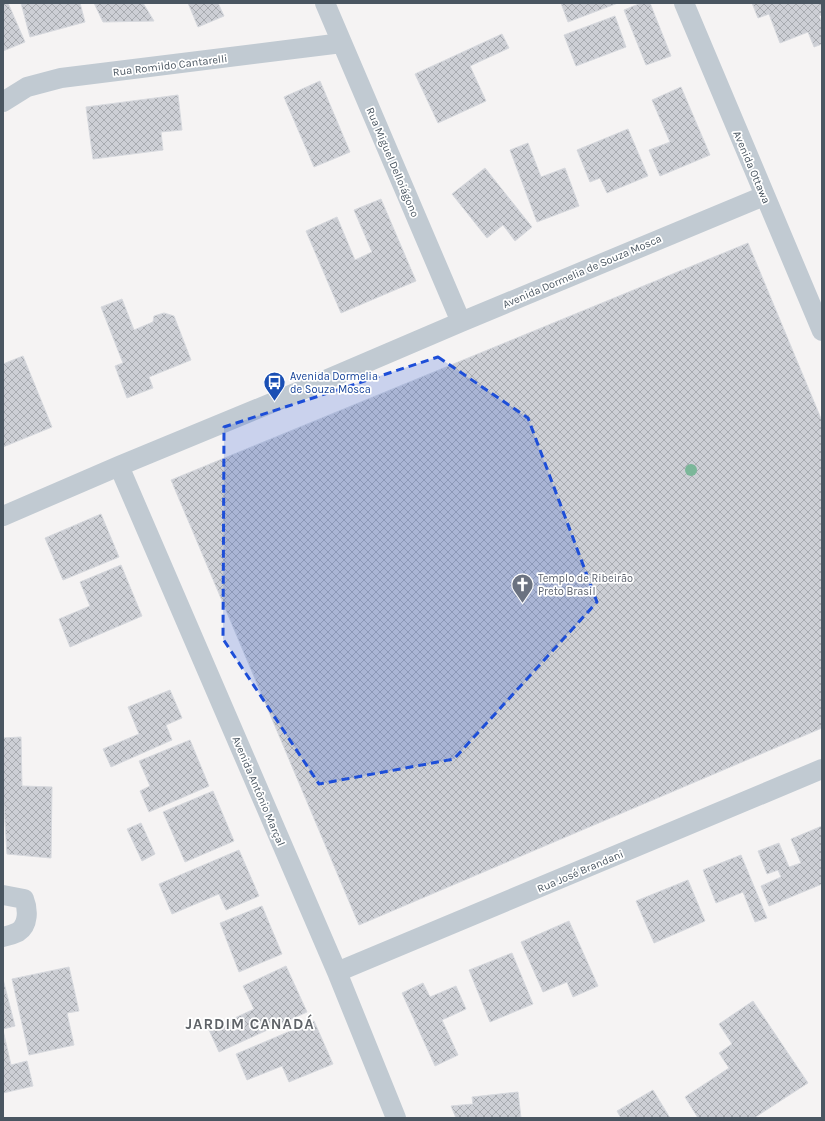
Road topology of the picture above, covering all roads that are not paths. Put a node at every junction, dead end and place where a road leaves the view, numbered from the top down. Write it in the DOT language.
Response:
graph roads {
  1 [pos="325,3"];
  2 [pos="684,3"];
  3 [pos="342,43"];
  4 [pos="3,102"];
  5 [pos="764,196"];
  6 [pos="461,322"];
  7 [pos="822,331"];
  8 [pos="119,466"];
  9 [pos="3,516"];
  10 [pos="822,769"];
  11 [pos="3,895"];
  12 [pos="3,937"];
  13 [pos="337,972"];
  14 [pos="396,1118"];
  1 -- 3 [label="street, Rua Miguel Delloiágono"];
  2 -- 5 [label="street, Avenida Ottawa"];
  3 -- 4 [label="street, Rua Romildo Cantarelli"];
  3 -- 6 [label="street, Rua Miguel Delloiágono"];
  5 -- 6 [label="street, Avenida Dormelia de Souza Mosca"];
  5 -- 7 [label="street, Avenida Ottawa"];
  6 -- 8 [label="street, Avenida Dormelia de Souza Mosca"];
  8 -- 9 [label="street, Avenida Dormelia de Souza Mosca"];
  8 -- 13 [label="street, Avenida Antônio Marçal"];
  10 -- 13 [label="street, Rua José Brandani"];
  11 -- 12 [label="street"];
  13 -- 14 [label="street, Avenida Antônio Marçal"];
}
